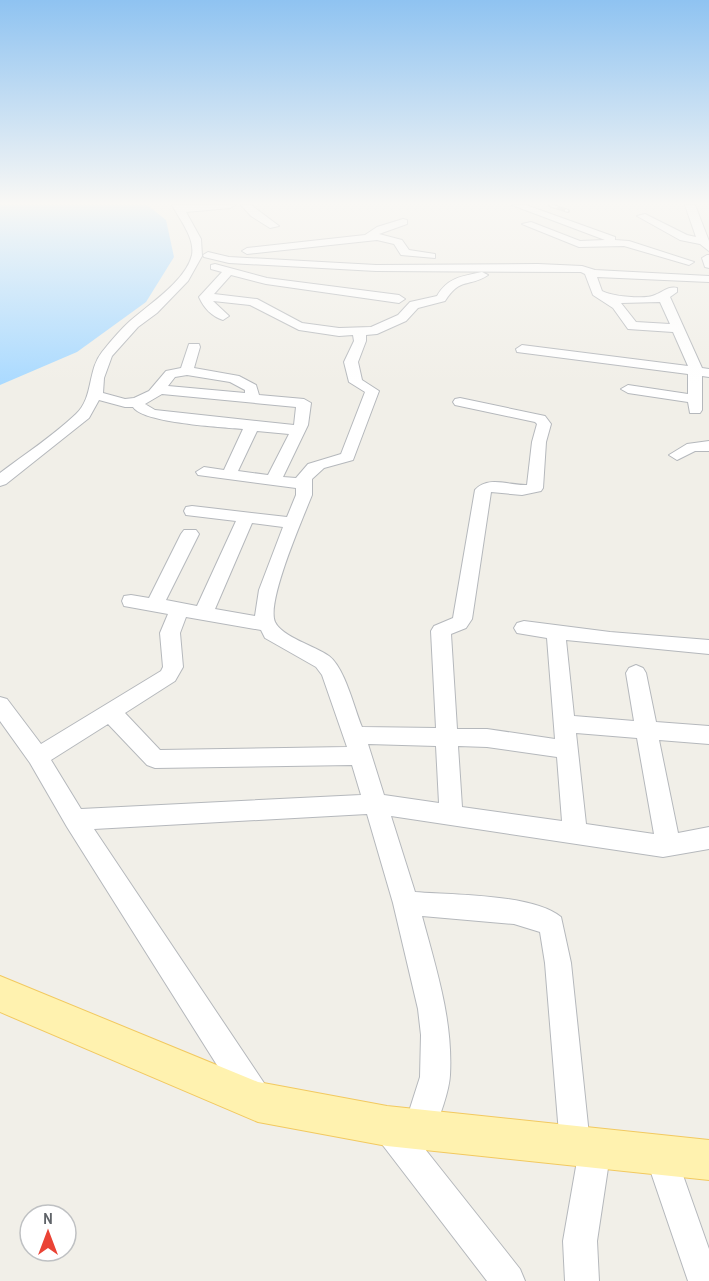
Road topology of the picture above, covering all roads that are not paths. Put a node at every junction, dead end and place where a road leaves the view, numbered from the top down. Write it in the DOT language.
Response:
graph roads {
  1 [pos="194,265"];
  2 [pos="217,265"];
  3 [pos="317,265"];
  4 [pos="482,265"];
  5 [pos="672,265"];
  6 [pos="487,267"];
  7 [pos="230,271"];
  8 [pos="590,272"];
  9 [pos="642,276"];
  10 [pos="663,277"];
  11 [pos="678,278"];
  12 [pos="709,279"];
  13 [pos="272,282"];
  14 [pos="665,294"];
  15 [pos="205,297"];
  16 [pos="399,299"];
  17 [pos="607,299"];
  18 [pos="255,303"];
  19 [pos="223,316"];
  20 [pos="678,328"];
  21 [pos="358,332"];
  22 [pos="194,347"];
  23 [pos="522,349"];
  24 [pos="187,371"];
  25 [pos="702,372"];
  26 [pos="158,389"];
  27 [pos="628,389"];
  28 [pos="95,395"];
  29 [pos="253,398"];
  30 [pos="137,402"];
  31 [pos="460,402"];
  32 [pos="252,426"];
  33 [pos="299,430"];
  34 [pos="709,446"];
  35 [pos="677,455"];
  36 [pos="204,472"];
  37 [pos="229,475"];
  38 [pos="273,480"];
  39 [pos="0,481"];
  40 [pos="303,484"];
  41 [pos="192,511"];
  42 [pos="246,518"];
  43 [pos="292,523"];
  44 [pos="190,534"];
  45 [pos="131,601"];
  46 [pos="154,605"];
  47 [pos="179,610"];
  48 [pos="203,614"];
  49 [pos="265,624"];
  50 [pos="524,628"];
  51 [pos="556,639"];
  52 [pos="709,649"];
  53 [pos="636,673"];
  54 [pos="0,705"];
  55 [pos="109,711"];
  56 [pos="564,724"];
  57 [pos="647,729"];
  58 [pos="709,735"];
  59 [pos="448,736"];
  60 [pos="357,746"];
  61 [pos="567,750"];
  62 [pos="38,757"];
  63 [pos="375,804"];
  64 [pos="451,815"];
  65 [pos="75,819"];
  66 [pos="575,833"];
  67 [pos="709,838"];
  68 [pos="668,845"];
  69 [pos="406,903"];
  70 [pos="0,994"];
  71 [pos="258,1102"];
  72 [pos="403,1128"];
  73 [pos="585,1147"];
  74 [pos="660,1155"];
  75 [pos="709,1160"];
  76 [pos="508,1281"];
  77 [pos="582,1281"];
  78 [pos="705,1281"];
  1 -- 28 [label="street"];
  2 -- 7 [label="street"];
  3 -- 6 [label="street"];
  4 -- 6 [label="street"];
  5 -- 10 [label="street"];
  6 -- 8 [label="street"];
  6 -- 21 [label="street"];
  7 -- 13 [label="street"];
  7 -- 15 [label="street"];
  8 -- 9 [label="street"];
  8 -- 17 [label="street"];
  9 -- 10 [label="street"];
  9 -- 14 [label="street"];
  10 -- 11 [label="street"];
  11 -- 12 [label="street"];
  11 -- 14 [label="street"];
  13 -- 16 [label="street"];
  13 -- 18 [label="street"];
  14 -- 17 [label="street"];
  14 -- 20 [label="street"];
  15 -- 18 [label="street"];
  15 -- 19 [label="street"];
  17 -- 20 [label="street"];
  18 -- 21 [label="street"];
  20 -- 25 [label="street"];
  21 -- 40 [label="street"];
  22 -- 24 [label="street"];
  23 -- 25 [label="street"];
  24 -- 26 [label="street"];
  24 -- 29 [label="street"];
  25 -- 27 [label="street"];
  26 -- 29 [label="street"];
  26 -- 30 [label="street"];
  28 -- 30 [label="street"];
  28 -- 39 [label="street"];
  29 -- 33 [label="street"];
  30 -- 32 [label="street"];
  31 -- 59 [label="street"];
  32 -- 33 [label="street"];
  32 -- 37 [label="street"];
  33 -- 38 [label="street"];
  34 -- 35 [label="street"];
  36 -- 37 [label="street"];
  37 -- 38 [label="street"];
  38 -- 40 [label="street"];
  40 -- 43 [label="street"];
  41 -- 42 [label="street"];
  42 -- 43 [label="street"];
  42 -- 48 [label="street"];
  43 -- 49 [label="street"];
  44 -- 46 [label="street"];
  45 -- 46 [label="street"];
  46 -- 47 [label="street"];
  47 -- 48 [label="street"];
  47 -- 55 [label="street"];
  48 -- 49 [label="street"];
  49 -- 60 [label="street"];
  50 -- 52 [label="street"];
  51 -- 56 [label="street"];
  53 -- 57 [label="street"];
  54 -- 62 [label="street"];
  55 -- 60 [label="street"];
  55 -- 62 [label="street"];
  56 -- 57 [label="street"];
  56 -- 61 [label="street"];
  57 -- 58 [label="street"];
  57 -- 68 [label="street"];
  59 -- 60 [label="street"];
  59 -- 61 [label="street"];
  59 -- 64 [label="street"];
  60 -- 63 [label="street"];
  61 -- 66 [label="street"];
  62 -- 65 [label="street"];
  63 -- 64 [label="street"];
  63 -- 65 [label="street"];
  63 -- 69 [label="street"];
  64 -- 66 [label="street"];
  65 -- 71 [label="street"];
  66 -- 68 [label="street"];
  67 -- 68 [label="street"];
  69 -- 72 [label="street"];
  69 -- 73 [label="street"];
  70 -- 71 [label="main road"];
  71 -- 72 [label="main road"];
  72 -- 73 [label="main road"];
  72 -- 76 [label="street"];
  73 -- 74 [label="main road"];
  73 -- 77 [label="street"];
  74 -- 75 [label="main road"];
  74 -- 78 [label="street"];
}
